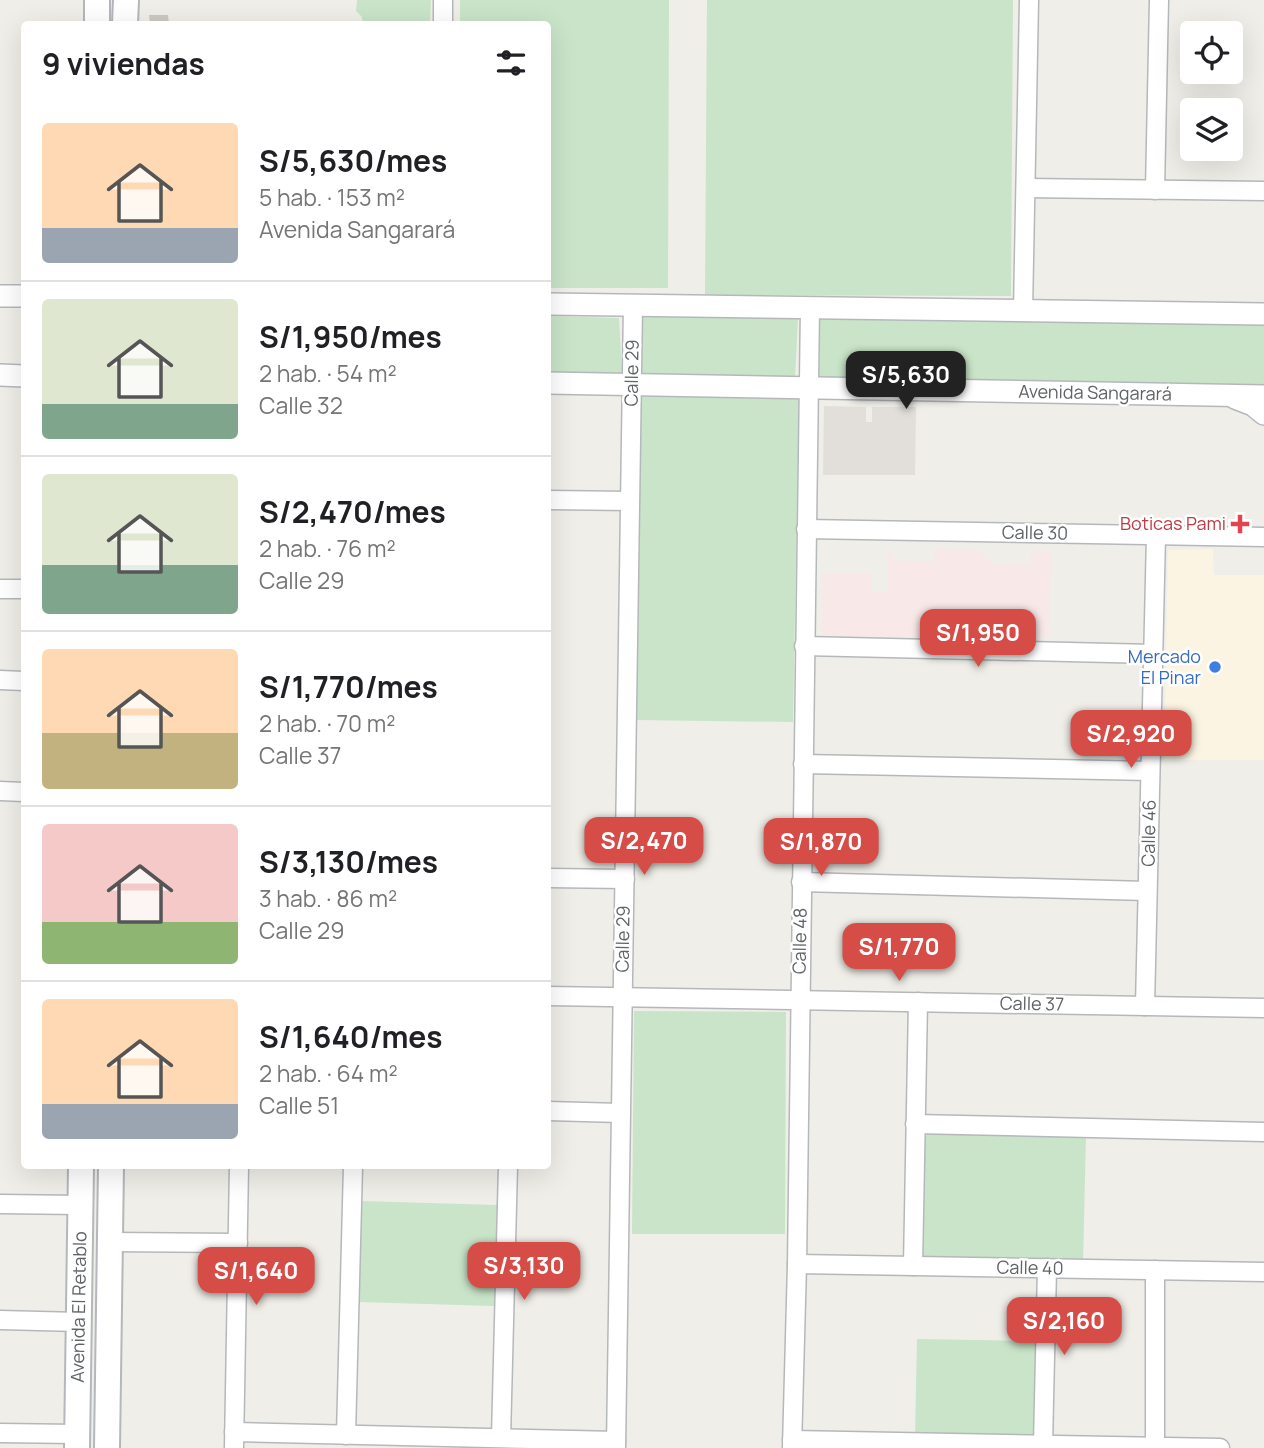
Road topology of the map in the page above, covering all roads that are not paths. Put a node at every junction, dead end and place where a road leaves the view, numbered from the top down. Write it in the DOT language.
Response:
graph roads {
  1 [pos="97,0"];
  2 [pos="126,0"];
  3 [pos="443,0"];
  4 [pos="1029,0"];
  5 [pos="1159,0"];
  6 [pos="97,21"];
  7 [pos="125,21"];
  8 [pos="443,21"];
  9 [pos="1026,188"];
  10 [pos="1156,190"];
  11 [pos="1264,191"];
  12 [pos="0,296"];
  13 [pos="21,296"];
  14 [pos="1264,298"];
  15 [pos="551,304"];
  16 [pos="633,305"];
  17 [pos="810,307"];
  18 [pos="1023,311"];
  19 [pos="1222,313"];
  20 [pos="1264,314"];
  21 [pos="0,375"];
  22 [pos="21,376"];
  23 [pos="551,383"];
  24 [pos="632,384"];
  25 [pos="809,388"];
  26 [pos="1223,396"];
  27 [pos="1264,397"];
  28 [pos="1264,414"];
  29 [pos="551,500"];
  30 [pos="631,501"];
  31 [pos="806,529"];
  32 [pos="1156,535"];
  33 [pos="1264,537"];
  34 [pos="0,589"];
  35 [pos="21,589"];
  36 [pos="804,646"];
  37 [pos="1153,654"];
  38 [pos="0,680"];
  39 [pos="21,681"];
  40 [pos="803,764"];
  41 [pos="1150,771"];
  42 [pos="0,791"];
  43 [pos="21,792"];
  44 [pos="551,878"];
  45 [pos="625,879"];
  46 [pos="801,883"];
  47 [pos="1147,891"];
  48 [pos="551,996"];
  49 [pos="622,997"];
  50 [pos="799,1000"];
  51 [pos="918,1002"];
  52 [pos="1145,1006"];
  53 [pos="1264,1008"];
  54 [pos="551,1111"];
  55 [pos="620,1113"];
  56 [pos="915,1124"];
  57 [pos="1264,1132"];
  58 [pos="81,1169"];
  59 [pos="111,1169"];
  60 [pos="239,1169"];
  61 [pos="353,1169"];
  62 [pos="508,1169"];
  63 [pos="0,1204"];
  64 [pos="81,1205"];
  65 [pos="110,1242"];
  66 [pos="238,1243"];
  67 [pos="797,1264"];
  68 [pos="912,1266"];
  69 [pos="1047,1268"];
  70 [pos="1155,1270"];
  71 [pos="1264,1272"];
  72 [pos="0,1320"];
  73 [pos="79,1322"];
  74 [pos="0,1433"];
  75 [pos="346,1435"];
  76 [pos="501,1438"];
  77 [pos="234,1440"];
  78 [pos="77,1441"];
  79 [pos="616,1444"];
  80 [pos="792,1444"];
  81 [pos="1044,1445"];
  82 [pos="1156,1447"];
  83 [pos="107,1448"];
  84 [pos="1220,1448"];
  1 -- 6 [label="main road"];
  2 -- 7 [label="main road"];
  3 -- 8 [label="street"];
  4 -- 9 [label="street"];
  5 -- 10 [label="street"];
  9 -- 10 [label="street"];
  9 -- 18 [label="street"];
  10 -- 11 [label="street"];
  12 -- 13 [label="street"];
  14 -- 19 [label="street"];
  15 -- 16 [label="street"];
  16 -- 17 [label="street"];
  16 -- 24 [label="street, Calle 29"];
  17 -- 18 [label="street"];
  17 -- 25 [label="street, Calle 48"];
  18 -- 19 [label="street"];
  19 -- 20 [label="street"];
  21 -- 22 [label="street"];
  23 -- 24 [label="street, Avenida Sangarará"];
  24 -- 25 [label="street, Avenida Sangarará"];
  24 -- 30 [label="street, Calle 29"];
  25 -- 26 [label="street, Avenida Sangarará"];
  25 -- 31 [label="street, Calle 48"];
  26 -- 27 [label="street, Avenida Sangarará"];
  26 -- 28 [label="street"];
  29 -- 30 [label="street"];
  30 -- 45 [label="street, Calle 29"];
  31 -- 32 [label="street, Calle 30"];
  31 -- 36 [label="street, Calle 48"];
  32 -- 33 [label="street, Calle 30"];
  32 -- 37 [label="street, Calle 46"];
  34 -- 35 [label="street"];
  36 -- 37 [label="street"];
  36 -- 40 [label="street, Calle 48"];
  37 -- 41 [label="street, Calle 46"];
  38 -- 39 [label="street"];
  40 -- 41 [label="street"];
  40 -- 46 [label="street, Calle 48"];
  41 -- 47 [label="street, Calle 46"];
  42 -- 43 [label="street"];
  44 -- 45 [label="street"];
  45 -- 49 [label="street, Calle 29"];
  46 -- 47 [label="street"];
  46 -- 50 [label="street, Calle 48"];
  47 -- 52 [label="street, Calle 46"];
  48 -- 49 [label="street, Calle 37"];
  49 -- 50 [label="street, Calle 37"];
  49 -- 55 [label="street, Calle 29"];
  50 -- 51 [label="street, Calle 37"];
  50 -- 67 [label="street, Calle 48"];
  51 -- 52 [label="street, Calle 37"];
  51 -- 56 [label="street"];
  52 -- 53 [label="street, Calle 37"];
  54 -- 55 [label="street"];
  55 -- 79 [label="street, Calle 29"];
  56 -- 57 [label="street"];
  56 -- 68 [label="street"];
  58 -- 64 [label="main road, Avenida El Retablo"];
  59 -- 65 [label="main road, Avenida El Retablo"];
  60 -- 66 [label="street"];
  61 -- 75 [label="street"];
  62 -- 76 [label="street"];
  63 -- 64 [label="street"];
  64 -- 73 [label="main road, Avenida El Retablo"];
  65 -- 66 [label="street"];
  65 -- 83 [label="main road, Avenida El Retablo"];
  66 -- 77 [label="street"];
  67 -- 68 [label="street, Calle 40"];
  67 -- 80 [label="street, Calle 48"];
  68 -- 69 [label="street, Calle 40"];
  69 -- 70 [label="street, Calle 40"];
  69 -- 81 [label="street"];
  70 -- 71 [label="street, Calle 40"];
  70 -- 82 [label="street"];
  72 -- 73 [label="street"];
  73 -- 78 [label="main road, Avenida El Retablo"];
  74 -- 78 [label="street"];
  75 -- 76 [label="street"];
  75 -- 77 [label="street"];
  76 -- 79 [label="street"];
  80 -- 81 [label="street"];
  81 -- 82 [label="street"];
  82 -- 84 [label="street"];
}
